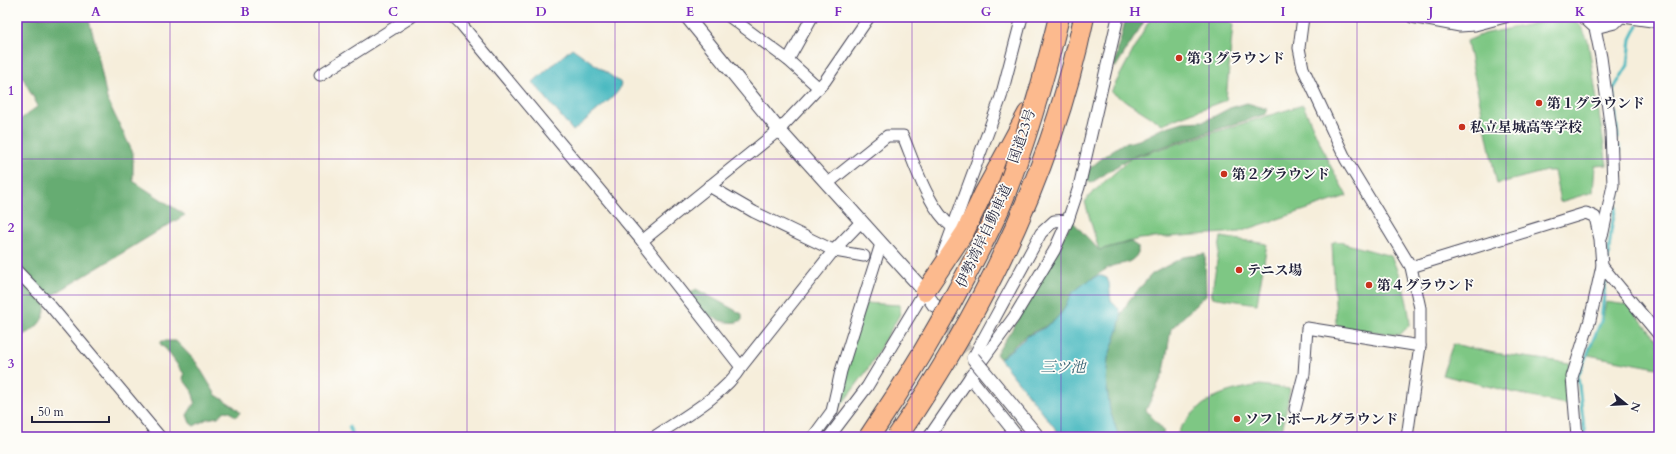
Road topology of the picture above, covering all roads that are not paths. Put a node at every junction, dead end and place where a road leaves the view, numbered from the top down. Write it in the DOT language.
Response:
graph roads {
  1 [pos="411,17"];
  2 [pos="687,17"];
  3 [pos="730,17"];
  4 [pos="812,17"];
  5 [pos="868,17"];
  6 [pos="1022,17"];
  7 [pos="1058,17"];
  8 [pos="1085,17"];
  9 [pos="1118,17"];
  10 [pos="1303,17"];
  11 [pos="1412,17"];
  12 [pos="1505,17"];
  13 [pos="1583,17"];
  14 [pos="1622,17"];
  15 [pos="458,19"];
  16 [pos="1427,19"];
  17 [pos="1659,22"];
  18 [pos="1595,28"];
  19 [pos="788,60"];
  20 [pos="320,75"];
  21 [pos="819,88"];
  22 [pos="1034,100"];
  23 [pos="779,130"];
  24 [pos="827,184"];
  25 [pos="709,186"];
  26 [pos="1068,220"];
  27 [pos="861,222"];
  28 [pos="954,228"];
  29 [pos="1600,238"];
  30 [pos="642,241"];
  31 [pos="881,244"];
  32 [pos="834,250"];
  33 [pos="864,256"];
  34 [pos="1602,266"];
  35 [pos="1411,268"];
  36 [pos="17,271"];
  37 [pos="929,299"];
  38 [pos="1659,335"];
  39 [pos="1420,346"];
  40 [pos="970,355"];
  41 [pos="741,367"];
  42 [pos="970,377"];
  43 [pos="1295,409"];
  44 [pos="160,437"];
  45 [pos="654,437"];
  46 [pos="813,437"];
  47 [pos="829,437"];
  48 [pos="866,437"];
  49 [pos="869,437"];
  50 [pos="897,437"];
  51 [pos="901,437"];
  52 [pos="929,437"];
  53 [pos="1018,437"];
  54 [pos="1038,437"];
  55 [pos="1407,437"];
  56 [pos="1578,437"];
  1 -- 20 [label="street"];
  2 -- 23 [label="street"];
  3 -- 19 [label="street"];
  4 -- 19 [label="street"];
  5 -- 21 [label="street"];
  6 -- 28 [label="street"];
  7 -- 22 [label="highway, 国道23号"];
  7 -- 49 [label="highway, 伊勢湾岸自動車道, bridge"];
  8 -- 50 [label="highway, 伊勢湾岸自動車道, bridge"];
  8 -- 51 [label="highway"];
  9 -- 26 [label="street"];
  10 -- 35 [label="street"];
  11 -- 16 [label="street"];
  12 -- 16 [label="street"];
  13 -- 18 [label="street"];
  14 -- 17 [label="street"];
  14 -- 18 [label="street"];
  15 -- 30 [label="street"];
  18 -- 29 [label="street"];
  19 -- 21 [label="street"];
  21 -- 23 [label="street"];
  22 -- 37 [label="highway"];
  22 -- 48 [label="highway, 国道23号"];
  23 -- 24 [label="street"];
  23 -- 25 [label="street"];
  24 -- 27 [label="street"];
  24 -- 28 [label="street"];
  25 -- 30 [label="street"];
  25 -- 32 [label="street"];
  26 -- 40 [label="street"];
  26 -- 42 [label="street"];
  27 -- 31 [label="street"];
  27 -- 32 [label="street"];
  28 -- 37 [label="street"];
  29 -- 34 [label="street"];
  29 -- 35 [label="street"];
  30 -- 41 [label="street"];
  31 -- 37 [label="street"];
  31 -- 46 [label="street"];
  32 -- 33 [label="street"];
  32 -- 41 [label="street"];
  34 -- 38 [label="street"];
  34 -- 56 [label="street"];
  35 -- 39 [label="street"];
  36 -- 44 [label="street"];
  37 -- 47 [label="street"];
  39 -- 43 [label="street"];
  39 -- 55 [label="street"];
  40 -- 54 [label="street, bridge"];
  41 -- 45 [label="street"];
  42 -- 52 [label="street"];
  42 -- 53 [label="street"];
}
